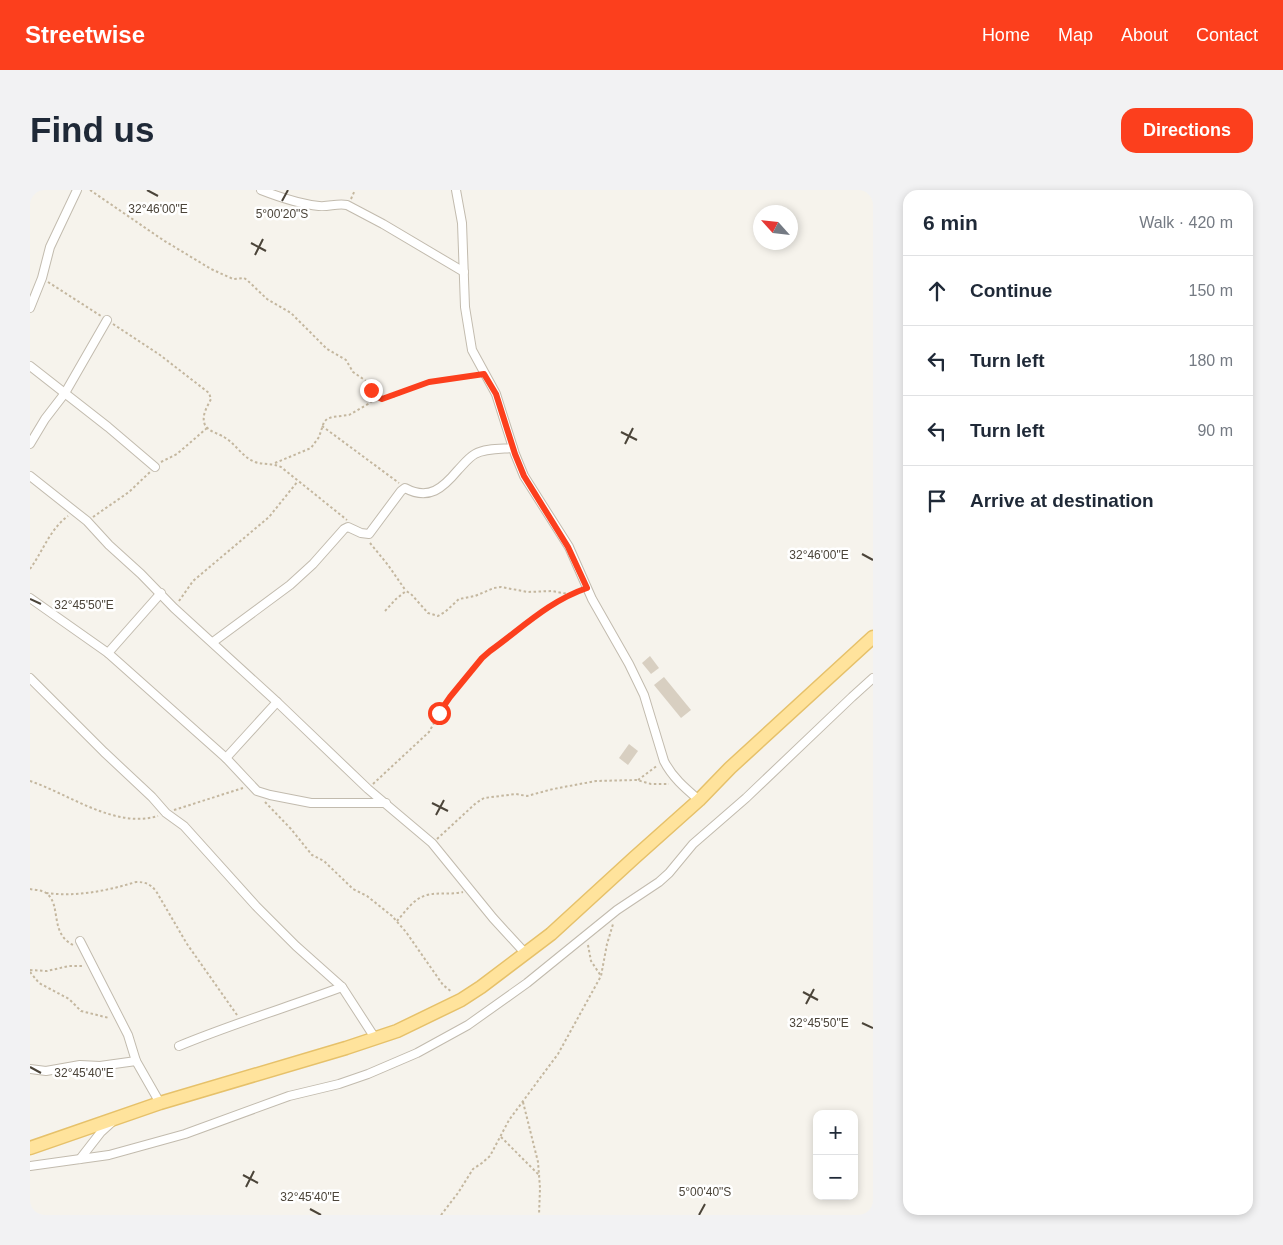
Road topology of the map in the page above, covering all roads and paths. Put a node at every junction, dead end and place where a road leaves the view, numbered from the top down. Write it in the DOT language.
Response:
graph roads {
  1 [pos="77,190"];
  2 [pos="90,190"];
  3 [pos="261,190"];
  4 [pos="456,190"];
  5 [pos="464,272"];
  6 [pos="42,278"];
  7 [pos="30,308"];
  8 [pos="107,320"];
  9 [pos="30,366"];
  10 [pos="484,374"];
  11 [pos="65,393"];
  12 [pos="377,397"];
  13 [pos="322,426"];
  14 [pos="207,428"];
  15 [pos="30,444"];
  16 [pos="513,448"];
  17 [pos="274,464"];
  18 [pos="155,467"];
  19 [pos="30,476"];
  20 [pos="298,481"];
  21 [pos="406,488"];
  22 [pos="74,512"];
  23 [pos="87,521"];
  24 [pos="348,527"];
  25 [pos="365,534"];
  26 [pos="30,568"];
  27 [pos="587,588"];
  28 [pos="406,591"];
  29 [pos="161,594"];
  30 [pos="569,594"];
  31 [pos="30,598"];
  32 [pos="174,608"];
  33 [pos="385,610"];
  34 [pos="873,637"];
  35 [pos="213,642"];
  36 [pos="108,653"];
  37 [pos="30,678"];
  38 [pos="873,678"];
  39 [pos="277,702"];
  40 [pos="226,758"];
  41 [pos="664,761"];
  42 [pos="637,780"];
  43 [pos="30,781"];
  44 [pos="678,782"];
  45 [pos="253,788"];
  46 [pos="368,789"];
  47 [pos="262,793"];
  48 [pos="699,800"];
  49 [pos="386,803"];
  50 [pos="166,813"];
  51 [pos="432,843"];
  52 [pos="30,889"];
  53 [pos="470,890"];
  54 [pos="46,893"];
  55 [pos="618,910"];
  56 [pos="398,921"];
  57 [pos="587,934"];
  58 [pos="80,942"];
  59 [pos="84,951"];
  60 [pos="526,954"];
  61 [pos="90,964"];
  62 [pos="30,971"];
  63 [pos="601,976"];
  64 [pos="342,987"];
  65 [pos="461,1000"];
  66 [pos="242,1022"];
  67 [pos="122,1025"];
  68 [pos="375,1038"];
  69 [pos="179,1046"];
  70 [pos="136,1061"];
  71 [pos="30,1069"];
  72 [pos="524,1102"];
  73 [pos="160,1103"];
  74 [pos="119,1116"];
  75 [pos="500,1136"];
  76 [pos="30,1148"];
  77 [pos="80,1159"];
  78 [pos="30,1166"];
  79 [pos="540,1176"];
  80 [pos="441,1215"];
  81 [pos="539,1215"];
  1 -- 6 [label="street"];
  2 -- 12 [label="path"];
  3 -- 5 [label="street"];
  4 -- 5 [label="street"];
  5 -- 10 [label="street"];
  6 -- 7 [label="street"];
  6 -- 8 [label="path"];
  8 -- 11 [label="street"];
  8 -- 14 [label="path"];
  9 -- 11 [label="street"];
  10 -- 12 [label="path"];
  10 -- 16 [label="street"];
  11 -- 15 [label="street"];
  11 -- 18 [label="street"];
  12 -- 13 [label="path"];
  13 -- 17 [label="path"];
  13 -- 21 [label="path"];
  14 -- 17 [label="path"];
  14 -- 18 [label="path"];
  16 -- 21 [label="street"];
  16 -- 27 [label="street"];
  17 -- 20 [label="path"];
  18 -- 23 [label="path"];
  19 -- 22 [label="street"];
  20 -- 24 [label="path"];
  20 -- 32 [label="path"];
  21 -- 25 [label="street"];
  22 -- 23 [label="street"];
  22 -- 26 [label="path"];
  23 -- 29 [label="street"];
  24 -- 25 [label="street"];
  24 -- 35 [label="street"];
  25 -- 28 [label="path"];
  27 -- 30 [label="path"];
  27 -- 41 [label="street"];
  28 -- 30 [label="path"];
  28 -- 33 [label="path"];
  29 -- 32 [label="street"];
  29 -- 36 [label="street"];
  30 -- 46 [label="path"];
  31 -- 36 [label="street"];
  32 -- 35 [label="street"];
  34 -- 48 [label="main road"];
  35 -- 39 [label="street"];
  36 -- 40 [label="street"];
  37 -- 50 [label="street"];
  38 -- 55 [label="street"];
  39 -- 40 [label="street"];
  39 -- 46 [label="street"];
  40 -- 45 [label="street"];
  41 -- 42 [label="path"];
  41 -- 44 [label="street"];
  42 -- 44 [label="path"];
  42 -- 51 [label="path"];
  43 -- 50 [label="path"];
  44 -- 48 [label="street"];
  45 -- 47 [label="street"];
  45 -- 50 [label="path"];
  46 -- 49 [label="street"];
  47 -- 49 [label="street"];
  47 -- 56 [label="path"];
  48 -- 60 [label="main road"];
  49 -- 51 [label="street"];
  50 -- 64 [label="street"];
  51 -- 53 [label="street"];
  52 -- 54 [label="path"];
  53 -- 56 [label="path"];
  53 -- 60 [label="street"];
  54 -- 59 [label="path"];
  54 -- 66 [label="path"];
  55 -- 57 [label="street"];
  55 -- 63 [label="path"];
  56 -- 65 [label="path"];
  57 -- 63 [label="path"];
  57 -- 77 [label="street"];
  58 -- 59 [label="street"];
  59 -- 61 [label="street"];
  60 -- 65 [label="main road"];
  61 -- 62 [label="path"];
  61 -- 67 [label="street"];
  62 -- 67 [label="path"];
  63 -- 72 [label="path"];
  64 -- 66 [label="street"];
  64 -- 68 [label="street"];
  65 -- 68 [label="main road"];
  66 -- 69 [label="street"];
  67 -- 70 [label="street"];
  68 -- 73 [label="main road"];
  70 -- 71 [label="street"];
  70 -- 73 [label="street"];
  72 -- 75 [label="path"];
  72 -- 79 [label="path"];
  73 -- 74 [label="main road"];
  74 -- 76 [label="main road"];
  74 -- 77 [label="street"];
  75 -- 79 [label="path"];
  75 -- 80 [label="path"];
  77 -- 78 [label="street"];
  79 -- 81 [label="path"];
}
